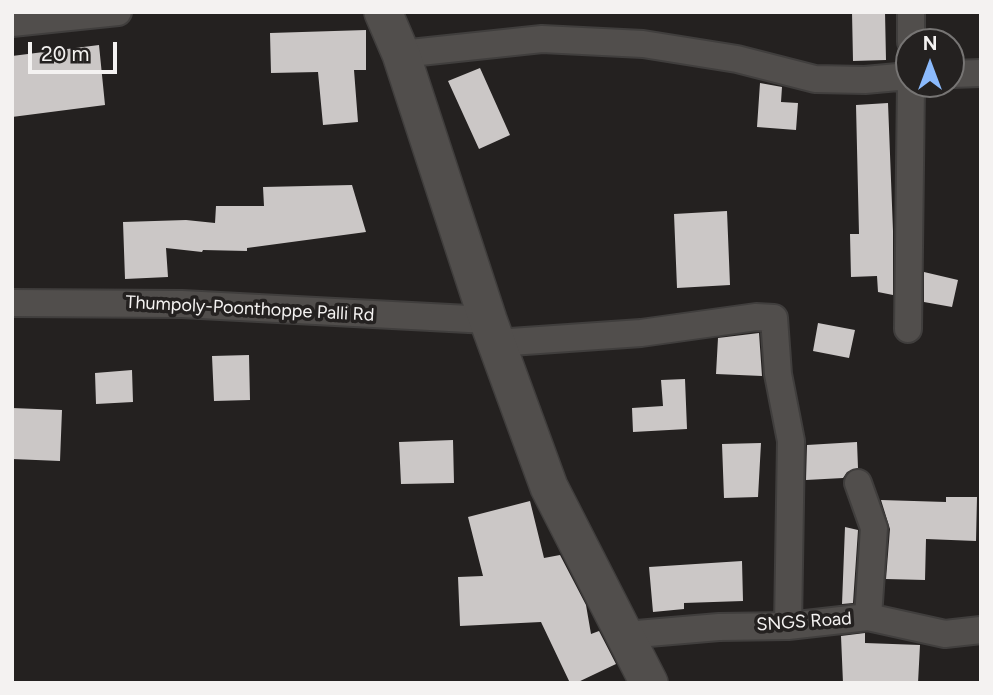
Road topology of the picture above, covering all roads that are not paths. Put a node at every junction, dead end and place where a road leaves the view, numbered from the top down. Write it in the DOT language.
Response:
graph roads {
  1 [pos="118,12"];
  2 [pos="383,12"];
  3 [pos="12,23"];
  4 [pos="401,54"];
  5 [pos="895,77"];
  6 [pos="911,98"];
  7 [pos="12,303"];
  8 [pos="908,330"];
  9 [pos="492,331"];
  10 [pos="858,484"];
  11 [pos="868,617"];
  12 [pos="788,626"];
  13 [pos="981,630"];
  14 [pos="625,635"];
  15 [pos="649,683"];
  1 -- 3 [label="street"];
  2 -- 4 [label="main road"];
  4 -- 5 [label="street"];
  4 -- 9 [label="main road"];
  6 -- 8 [label="street"];
  7 -- 9 [label="street, Thumpoly-Poonthoppe Palli Rd"];
  9 -- 12 [label="street, Thumpoly-Poonthoppe Palli Rd"];
  9 -- 14 [label="main road"];
  10 -- 11 [label="street"];
  11 -- 12 [label="street, SNGS Road"];
  11 -- 13 [label="street, SNGS Road"];
  12 -- 14 [label="street, SNGS Road"];
  14 -- 15 [label="main road"];
}
